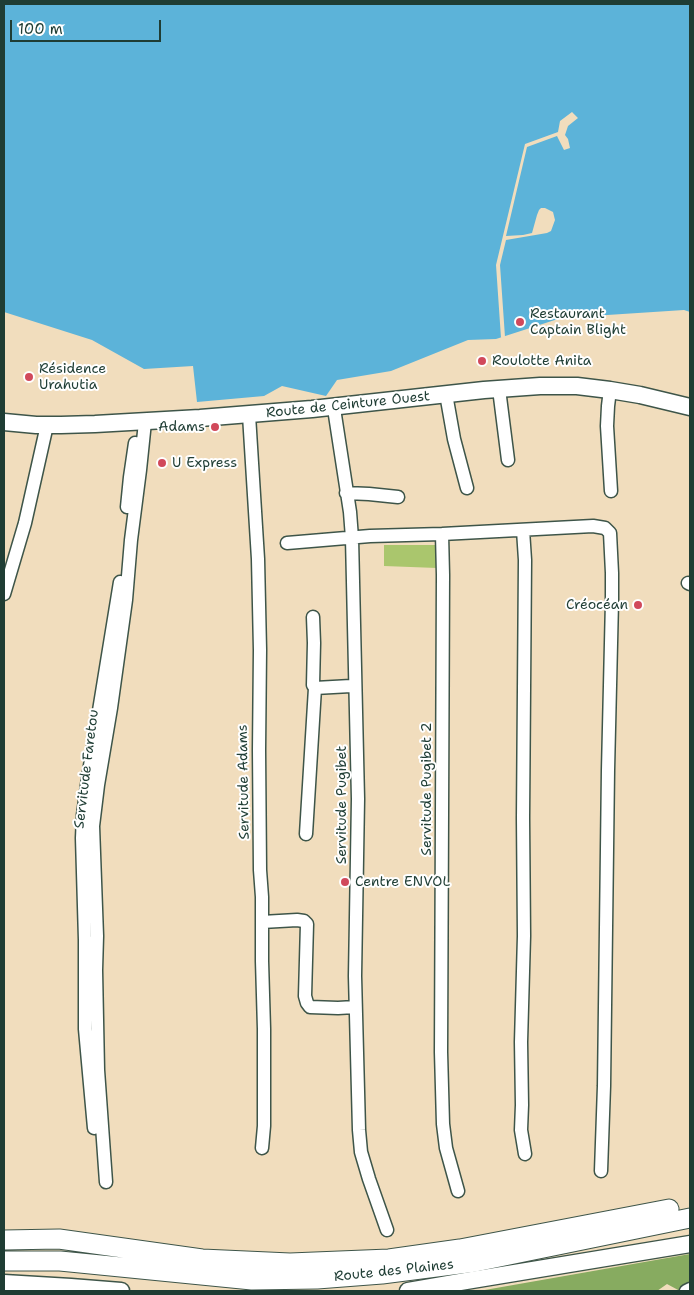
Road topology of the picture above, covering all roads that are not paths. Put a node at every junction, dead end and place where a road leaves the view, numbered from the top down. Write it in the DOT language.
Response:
graph roads {
  1 [pos="499,389"];
  2 [pos="610,390"];
  3 [pos="446,394"];
  4 [pos="335,407"];
  5 [pos="690,407"];
  6 [pos="249,415"];
  7 [pos="4,422"];
  8 [pos="142,422"];
  9 [pos="46,425"];
  10 [pos="508,460"];
  11 [pos="467,488"];
  12 [pos="611,491"];
  13 [pos="346,493"];
  14 [pos="398,497"];
  15 [pos="523,530"];
  16 [pos="442,534"];
  17 [pos="352,538"];
  18 [pos="287,543"];
  19 [pos="4,594"];
  20 [pos="313,618"];
  21 [pos="315,688"];
  22 [pos="355,688"];
  23 [pos="306,834"];
  24 [pos="262,922"];
  25 [pos="355,1007"];
  26 [pos="94,1128"];
  27 [pos="262,1148"];
  28 [pos="525,1154"];
  29 [pos="601,1171"];
  30 [pos="106,1182"];
  31 [pos="458,1191"];
  32 [pos="690,1205"];
  33 [pos="690,1218"];
  34 [pos="387,1230"];
  35 [pos="4,1240"];
  36 [pos="690,1244"];
  37 [pos="4,1261"];
  38 [pos="4,1283"];
  39 [pos="690,1289"];
  40 [pos="121,1291"];
  41 [pos="408,1291"];
  42 [pos="686,1291"];
  1 -- 2 [label="main road, Route de Ceinture Ouest"];
  1 -- 3 [label="main road, Route de Ceinture Ouest"];
  1 -- 10 [label="street"];
  2 -- 5 [label="main road, Route de Ceinture Ouest"];
  2 -- 12 [label="street"];
  3 -- 4 [label="main road, Route de Ceinture Ouest"];
  3 -- 11 [label="street"];
  4 -- 6 [label="main road, Route de Ceinture Ouest"];
  4 -- 13 [label="street, Servitude Pugibet"];
  6 -- 8 [label="main road, Route de Ceinture Ouest"];
  6 -- 24 [label="street, Servitude Adams"];
  7 -- 9 [label="main road, Route de Ceinture Ouest"];
  8 -- 9 [label="main road, Route de Ceinture Ouest"];
  8 -- 26 [label="street, Servitude Faretou"];
  8 -- 30 [label="street, Servitude Faretou"];
  9 -- 19 [label="street"];
  13 -- 14 [label="street"];
  13 -- 17 [label="street, Servitude Pugibet"];
  15 -- 16 [label="street"];
  15 -- 28 [label="street"];
  15 -- 29 [label="street"];
  16 -- 17 [label="street"];
  16 -- 31 [label="street, Servitude Pugibet 2"];
  17 -- 18 [label="street"];
  17 -- 22 [label="street, Servitude Pugibet"];
  20 -- 21 [label="street"];
  21 -- 22 [label="street"];
  21 -- 23 [label="street"];
  22 -- 25 [label="street, Servitude Pugibet"];
  24 -- 25 [label="street"];
  24 -- 27 [label="street, Servitude Adams"];
  25 -- 34 [label="street, Servitude Pugibet"];
  32 -- 35 [label="highway, Route des Plaines"];
  33 -- 37 [label="highway, Route des Plaines"];
  36 -- 41 [label="main road, Route des Plaines"];
  38 -- 40 [label="main road"];
  39 -- 42 [label="street"];
}
